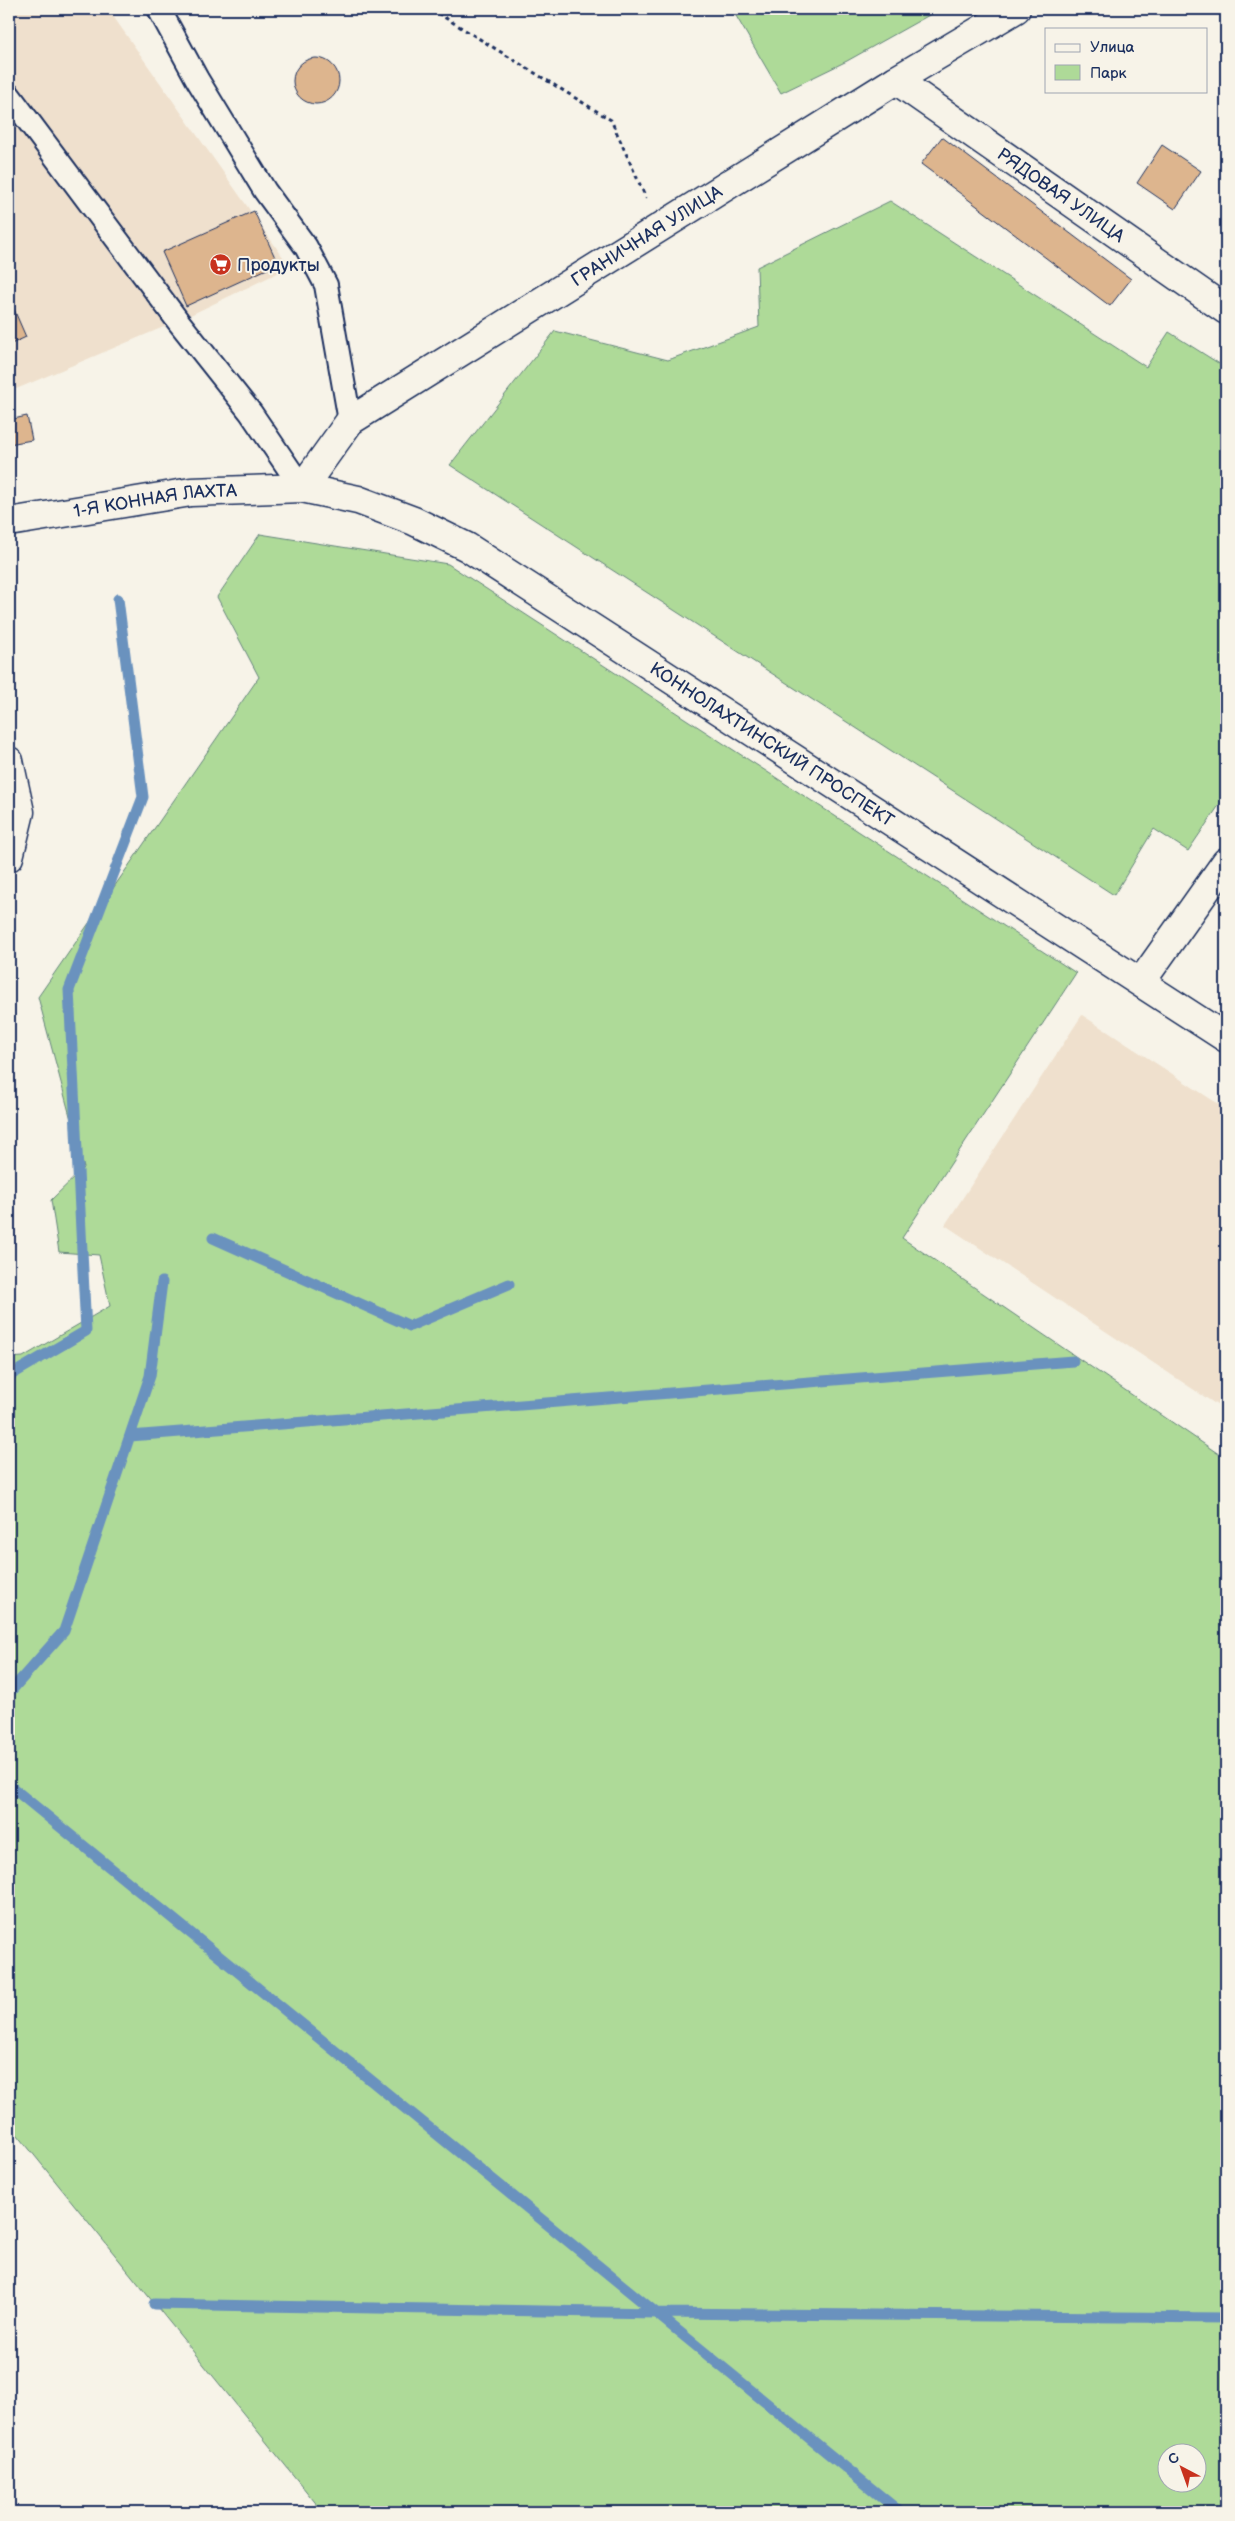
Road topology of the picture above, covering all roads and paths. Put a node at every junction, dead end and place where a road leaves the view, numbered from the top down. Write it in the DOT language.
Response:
graph roads {
  1 [pos="159,9"];
  2 [pos="431,9"];
  3 [pos="1016,9"];
  4 [pos="896,80"];
  5 [pos="9,95"];
  6 [pos="659,229"];
  7 [pos="1226,310"];
  8 [pos="350,421"];
  9 [pos="302,488"];
  10 [pos="9,522"];
  11 [pos="9,761"];
  12 [pos="9,858"];
  13 [pos="1226,862"];
  14 [pos="1141,982"];
  15 [pos="1226,1038"];
  1 -- 8 [label="lane"];
  2 -- 6 [label="path"];
  3 -- 4 [label="street, ГРАНИЧНАЯ УЛИЦА"];
  4 -- 6 [label="street, ГРАНИЧНАЯ УЛИЦА"];
  4 -- 7 [label="street, РЯДОВАЯ УЛИЦА"];
  5 -- 9 [label="lane"];
  6 -- 8 [label="street, ГРАНИЧНАЯ УЛИЦА"];
  8 -- 9 [label="street, ГРАНИЧНАЯ УЛИЦА"];
  9 -- 10 [label="street, 1-Я КОННАЯ ЛАХТА"];
  9 -- 14 [label="street, КОННОЛАХТИНСКИЙ ПРОСПЕКТ"];
  11 -- 12 [label="street"];
  13 -- 14 [label="street"];
  14 -- 15 [label="street, КОННОЛАХТИНСКИЙ ПРОСПЕКТ"];
}
